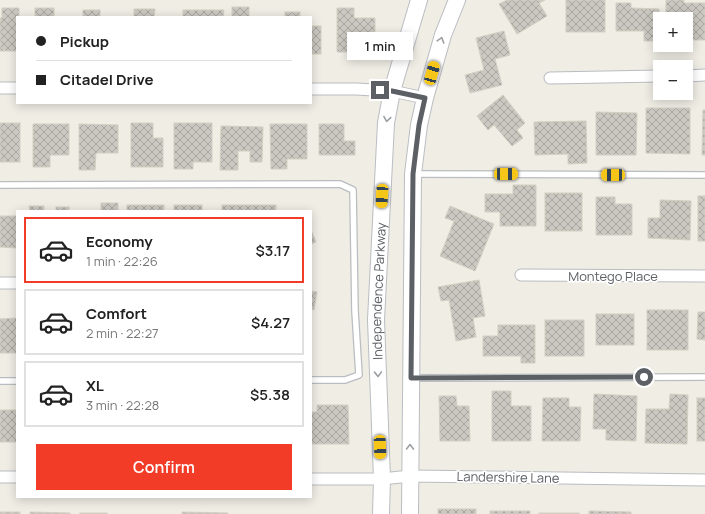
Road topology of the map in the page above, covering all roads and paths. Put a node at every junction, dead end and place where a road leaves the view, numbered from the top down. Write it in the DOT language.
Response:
graph roads {
  1 [pos="419,0"];
  2 [pos="457,0"];
  3 [pos="705,75"];
  4 [pos="653,76"];
  5 [pos="693,76"];
  6 [pos="550,78"];
  7 [pos="0,88"];
  8 [pos="16,88"];
  9 [pos="312,89"];
  10 [pos="392,91"];
  11 [pos="425,98"];
  12 [pos="413,174"];
  13 [pos="705,175"];
  14 [pos="0,185"];
  15 [pos="520,275"];
  16 [pos="705,276"];
  17 [pos="0,283"];
  18 [pos="16,283"];
  19 [pos="705,377"];
  20 [pos="411,378"];
  21 [pos="312,380"];
  22 [pos="0,381"];
  23 [pos="16,381"];
  24 [pos="410,476"];
  25 [pos="0,477"];
  26 [pos="16,477"];
  27 [pos="312,479"];
  28 [pos="382,479"];
  29 [pos="705,480"];
  30 [pos="381,514"];
  31 [pos="410,514"];
  1 -- 10 [label="main road, Independence Parkway"];
  11 -- 2 [label="main road, one-way"];
  3 -- 5 [label="street"];
  4 -- 6 [label="street"];
  7 -- 8 [label="street"];
  9 -- 10 [label="street"];
  10 -- 11 [label="street"];
  10 -- 28 [label="main road, Independence Parkway, one-way"];
  11 -- 12 [label="main road"];
  12 -- 13 [label="lane"];
  12 -- 20 [label="main road"];
  14 -- 21 [label="lane"];
  15 -- 16 [label="street, Montego Place"];
  17 -- 18 [label="street"];
  19 -- 20 [label="lane"];
  24 -- 20 [label="main road, one-way"];
  22 -- 23 [label="lane"];
  24 -- 28 [label="street, Landershire Lane"];
  24 -- 29 [label="street, Landershire Lane"];
  24 -- 31 [label="main road"];
  25 -- 26 [label="street"];
  27 -- 28 [label="street, Landershire Lane"];
  28 -- 30 [label="main road, Independence Parkway"];
}
